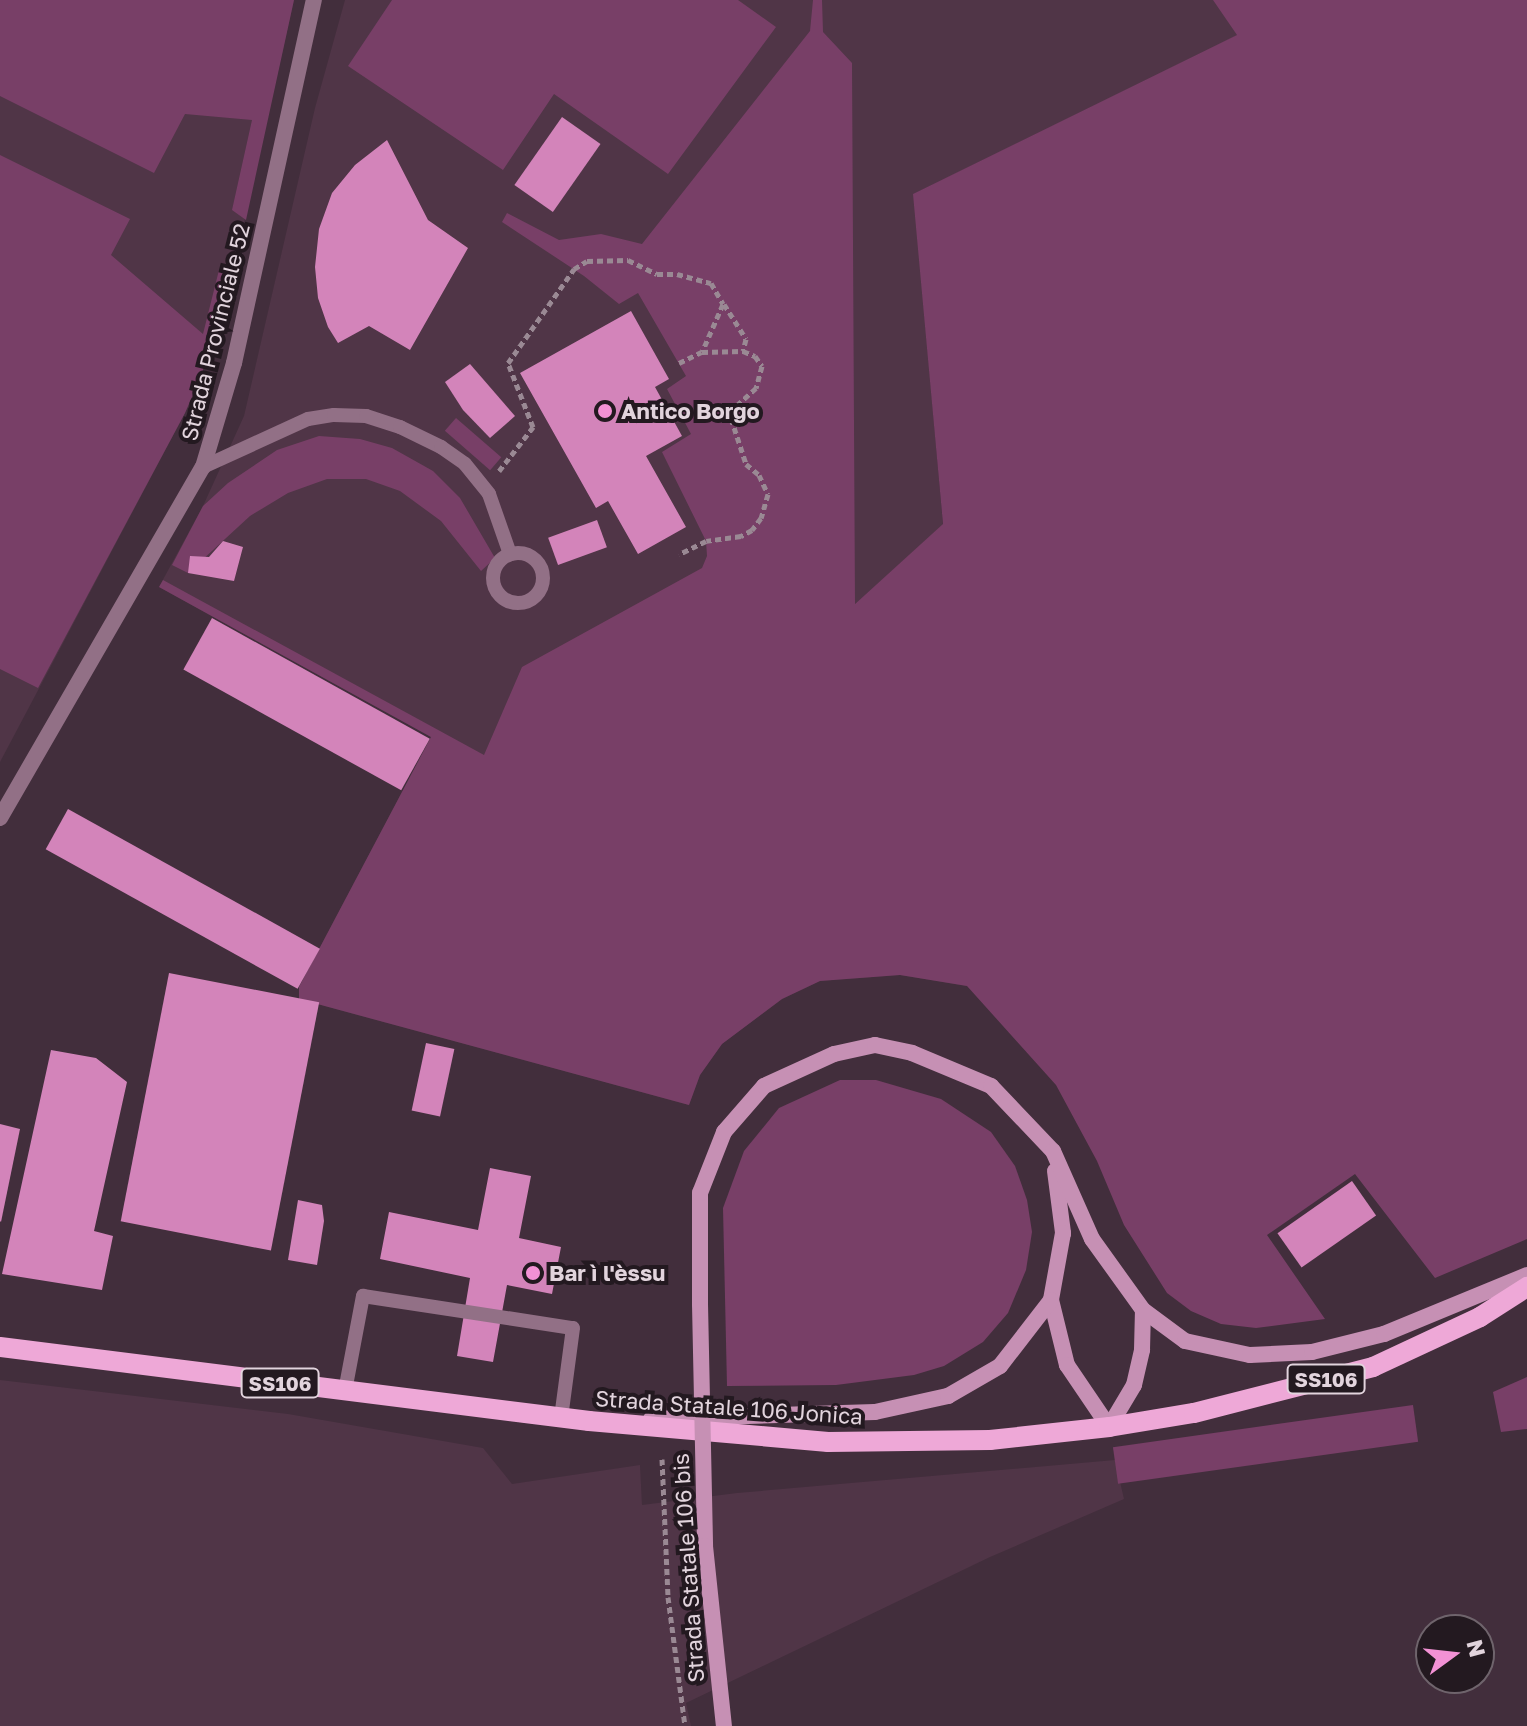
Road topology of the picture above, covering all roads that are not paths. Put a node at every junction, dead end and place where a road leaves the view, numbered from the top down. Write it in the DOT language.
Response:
graph roads {
  1 [pos="314,0"];
  2 [pos="203,467"];
  3 [pos="510,554"];
  4 [pos="0,818"];
  5 [pos="1053,1151"];
  6 [pos="1527,1275"];
  7 [pos="1527,1287"];
  8 [pos="1051,1300"];
  9 [pos="1143,1310"];
  10 [pos="0,1347"];
  11 [pos="345,1391"];
  12 [pos="561,1418"];
  13 [pos="589,1421"];
  14 [pos="1109,1427"];
  15 [pos="724,1726"];
  1 -- 2 [label="street, Strada Provinciale 52"];
  2 -- 3 [label="lane"];
  2 -- 4 [label="street, Strada Provinciale 52"];
  5 -- 8 [label="main road"];
  5 -- 9 [label="main road, Strada Statale 106 bis"];
  5 -- 15 [label="main road, Strada Statale 106 bis, bridge"];
  6 -- 9 [label="main road, Strada Statale 106 bis"];
  7 -- 14 [label="main road, Strada Statale 106 Jonica / SS106"];
  8 -- 13 [label="main road"];
  8 -- 14 [label="main road"];
  9 -- 14 [label="main road"];
  10 -- 11 [label="main road, Strada Statale 106 Jonica / SS106"];
  11 -- 12 [label="main road, Strada Statale 106 Jonica / SS106"];
  11 -- 12 [label="lane"];
  12 -- 13 [label="main road, Strada Statale 106 Jonica / SS106"];
  13 -- 14 [label="main road, Strada Statale 106 Jonica / SS106"];
}
